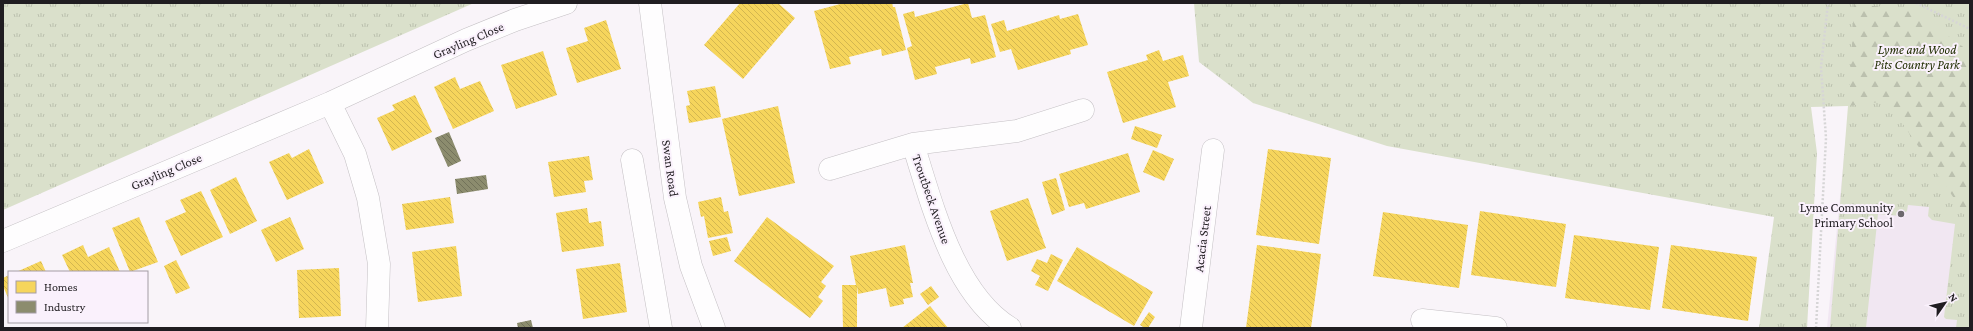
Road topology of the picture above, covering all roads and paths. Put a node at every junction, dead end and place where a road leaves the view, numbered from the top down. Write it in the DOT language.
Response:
graph roads {
  1 [pos="566,3"];
  2 [pos="650,3"];
  3 [pos="1828,3"];
  4 [pos="1916,3"];
  5 [pos="1970,29"];
  6 [pos="330,103"];
  7 [pos="1083,110"];
  8 [pos="913,144"];
  9 [pos="1213,150"];
  10 [pos="632,160"];
  11 [pos="830,169"];
  12 [pos="3,241"];
  13 [pos="1422,320"];
  14 [pos="377,328"];
  15 [pos="660,328"];
  16 [pos="714,328"];
  17 [pos="1010,328"];
  18 [pos="1191,328"];
  19 [pos="1496,328"];
  20 [pos="1816,328"];
  1 -- 6 [label="street, Grayling Close"];
  2 -- 16 [label="street, Swan Road"];
  3 -- 20 [label="path"];
  4 -- 5 [label="path"];
  6 -- 12 [label="street, Grayling Close"];
  6 -- 14 [label="street"];
  7 -- 8 [label="street, Troutbeck Avenue"];
  8 -- 11 [label="street, Troutbeck Avenue"];
  8 -- 17 [label="street, Troutbeck Avenue"];
  9 -- 18 [label="street, Acacia Street"];
  10 -- 15 [label="street"];
  13 -- 19 [label="street"];
}
